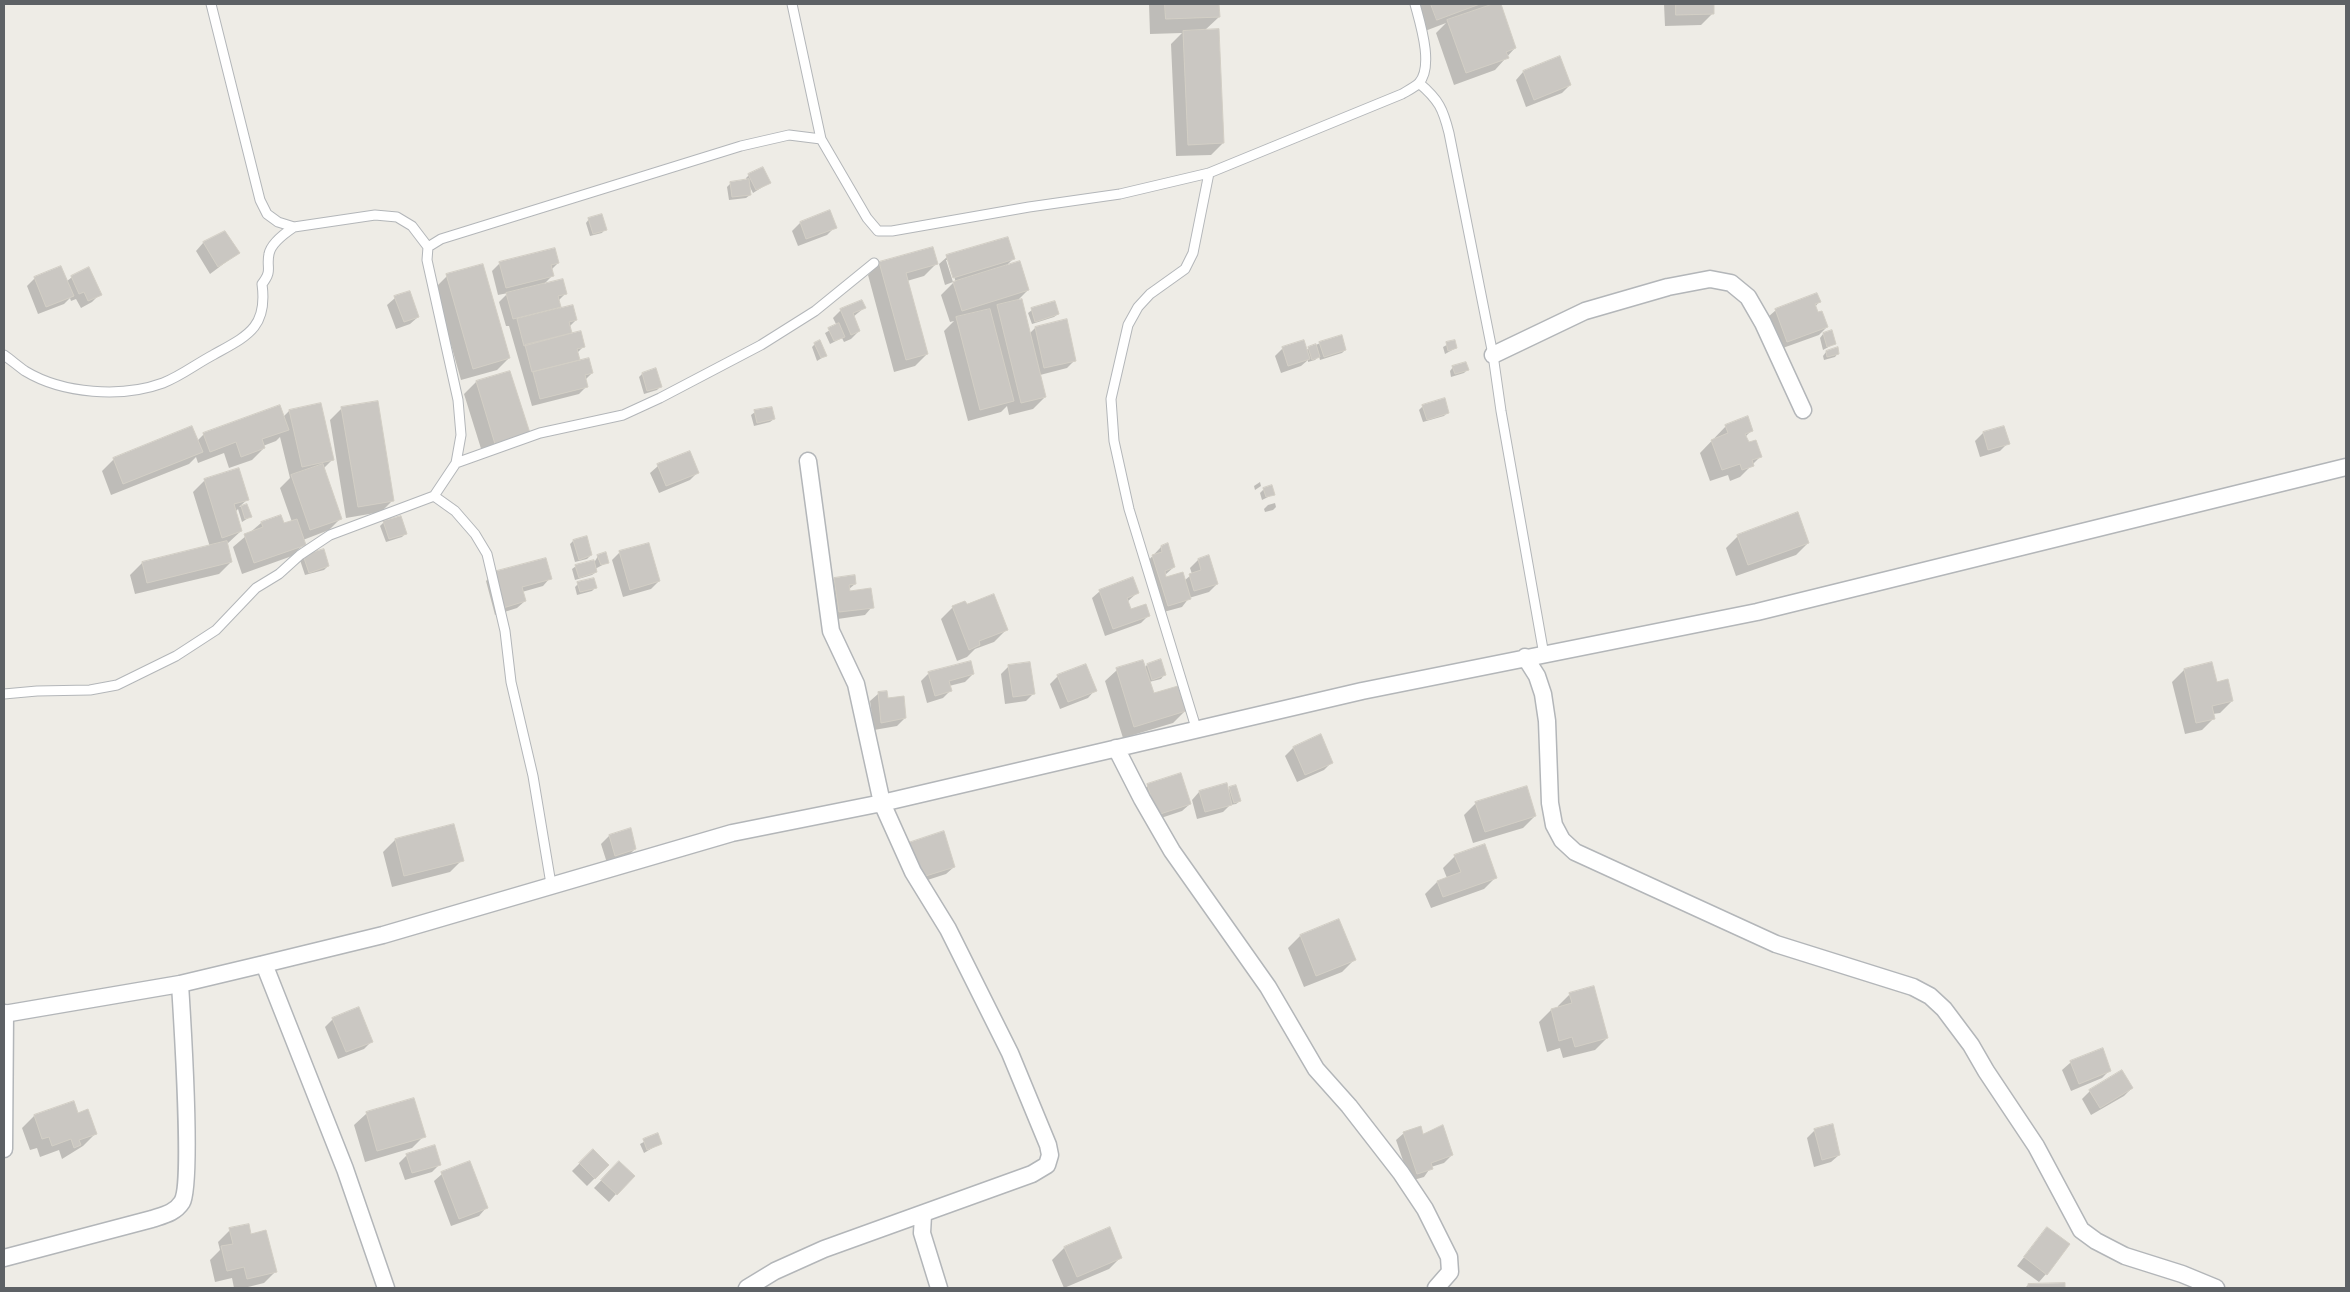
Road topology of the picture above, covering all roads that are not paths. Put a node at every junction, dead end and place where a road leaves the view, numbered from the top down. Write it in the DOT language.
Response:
graph roads {
  1 [pos="211,4"];
  2 [pos="792,4"];
  3 [pos="1415,4"];
  4 [pos="1419,83"];
  5 [pos="821,139"];
  6 [pos="1209,173"];
  7 [pos="294,227"];
  8 [pos="428,247"];
  9 [pos="874,263"];
  10 [pos="4,355"];
  11 [pos="1493,355"];
  12 [pos="1803,410"];
  13 [pos="808,461"];
  14 [pos="456,462"];
  15 [pos="2346,468"];
  16 [pos="434,496"];
  17 [pos="1544,655"];
  18 [pos="1524,657"];
  19 [pos="4,694"];
  20 [pos="1197,731"];
  21 [pos="1116,748"];
  22 [pos="882,803"];
  23 [pos="551,884"];
  24 [pos="264,964"];
  25 [pos="180,984"];
  26 [pos="4,1014"];
  27 [pos="4,1149"];
  28 [pos="923,1215"];
  29 [pos="4,1258"];
  30 [pos="386,1288"];
  31 [pos="747,1288"];
  32 [pos="939,1288"];
  33 [pos="1436,1288"];
  34 [pos="2216,1288"];
  1 -- 7 [label="lane"];
  2 -- 5 [label="lane"];
  3 -- 4 [label="lane"];
  4 -- 6 [label="lane"];
  4 -- 11 [label="lane"];
  5 -- 6 [label="lane"];
  5 -- 8 [label="lane"];
  6 -- 20 [label="lane"];
  7 -- 8 [label="lane"];
  7 -- 10 [label="lane"];
  8 -- 14 [label="lane"];
  9 -- 14 [label="lane"];
  11 -- 12 [label="street"];
  11 -- 17 [label="lane"];
  13 -- 22 [label="street"];
  14 -- 16 [label="lane"];
  15 -- 17 [label="street"];
  16 -- 19 [label="lane"];
  16 -- 23 [label="lane"];
  17 -- 18 [label="street"];
  18 -- 20 [label="street"];
  18 -- 34 [label="street"];
  20 -- 21 [label="street"];
  21 -- 22 [label="street"];
  21 -- 33 [label="street"];
  22 -- 23 [label="street"];
  22 -- 28 [label="street"];
  23 -- 24 [label="street"];
  24 -- 25 [label="street"];
  24 -- 30 [label="street"];
  25 -- 26 [label="street"];
  25 -- 29 [label="street"];
  26 -- 27 [label="street"];
  28 -- 31 [label="street"];
  28 -- 32 [label="street"];
}
